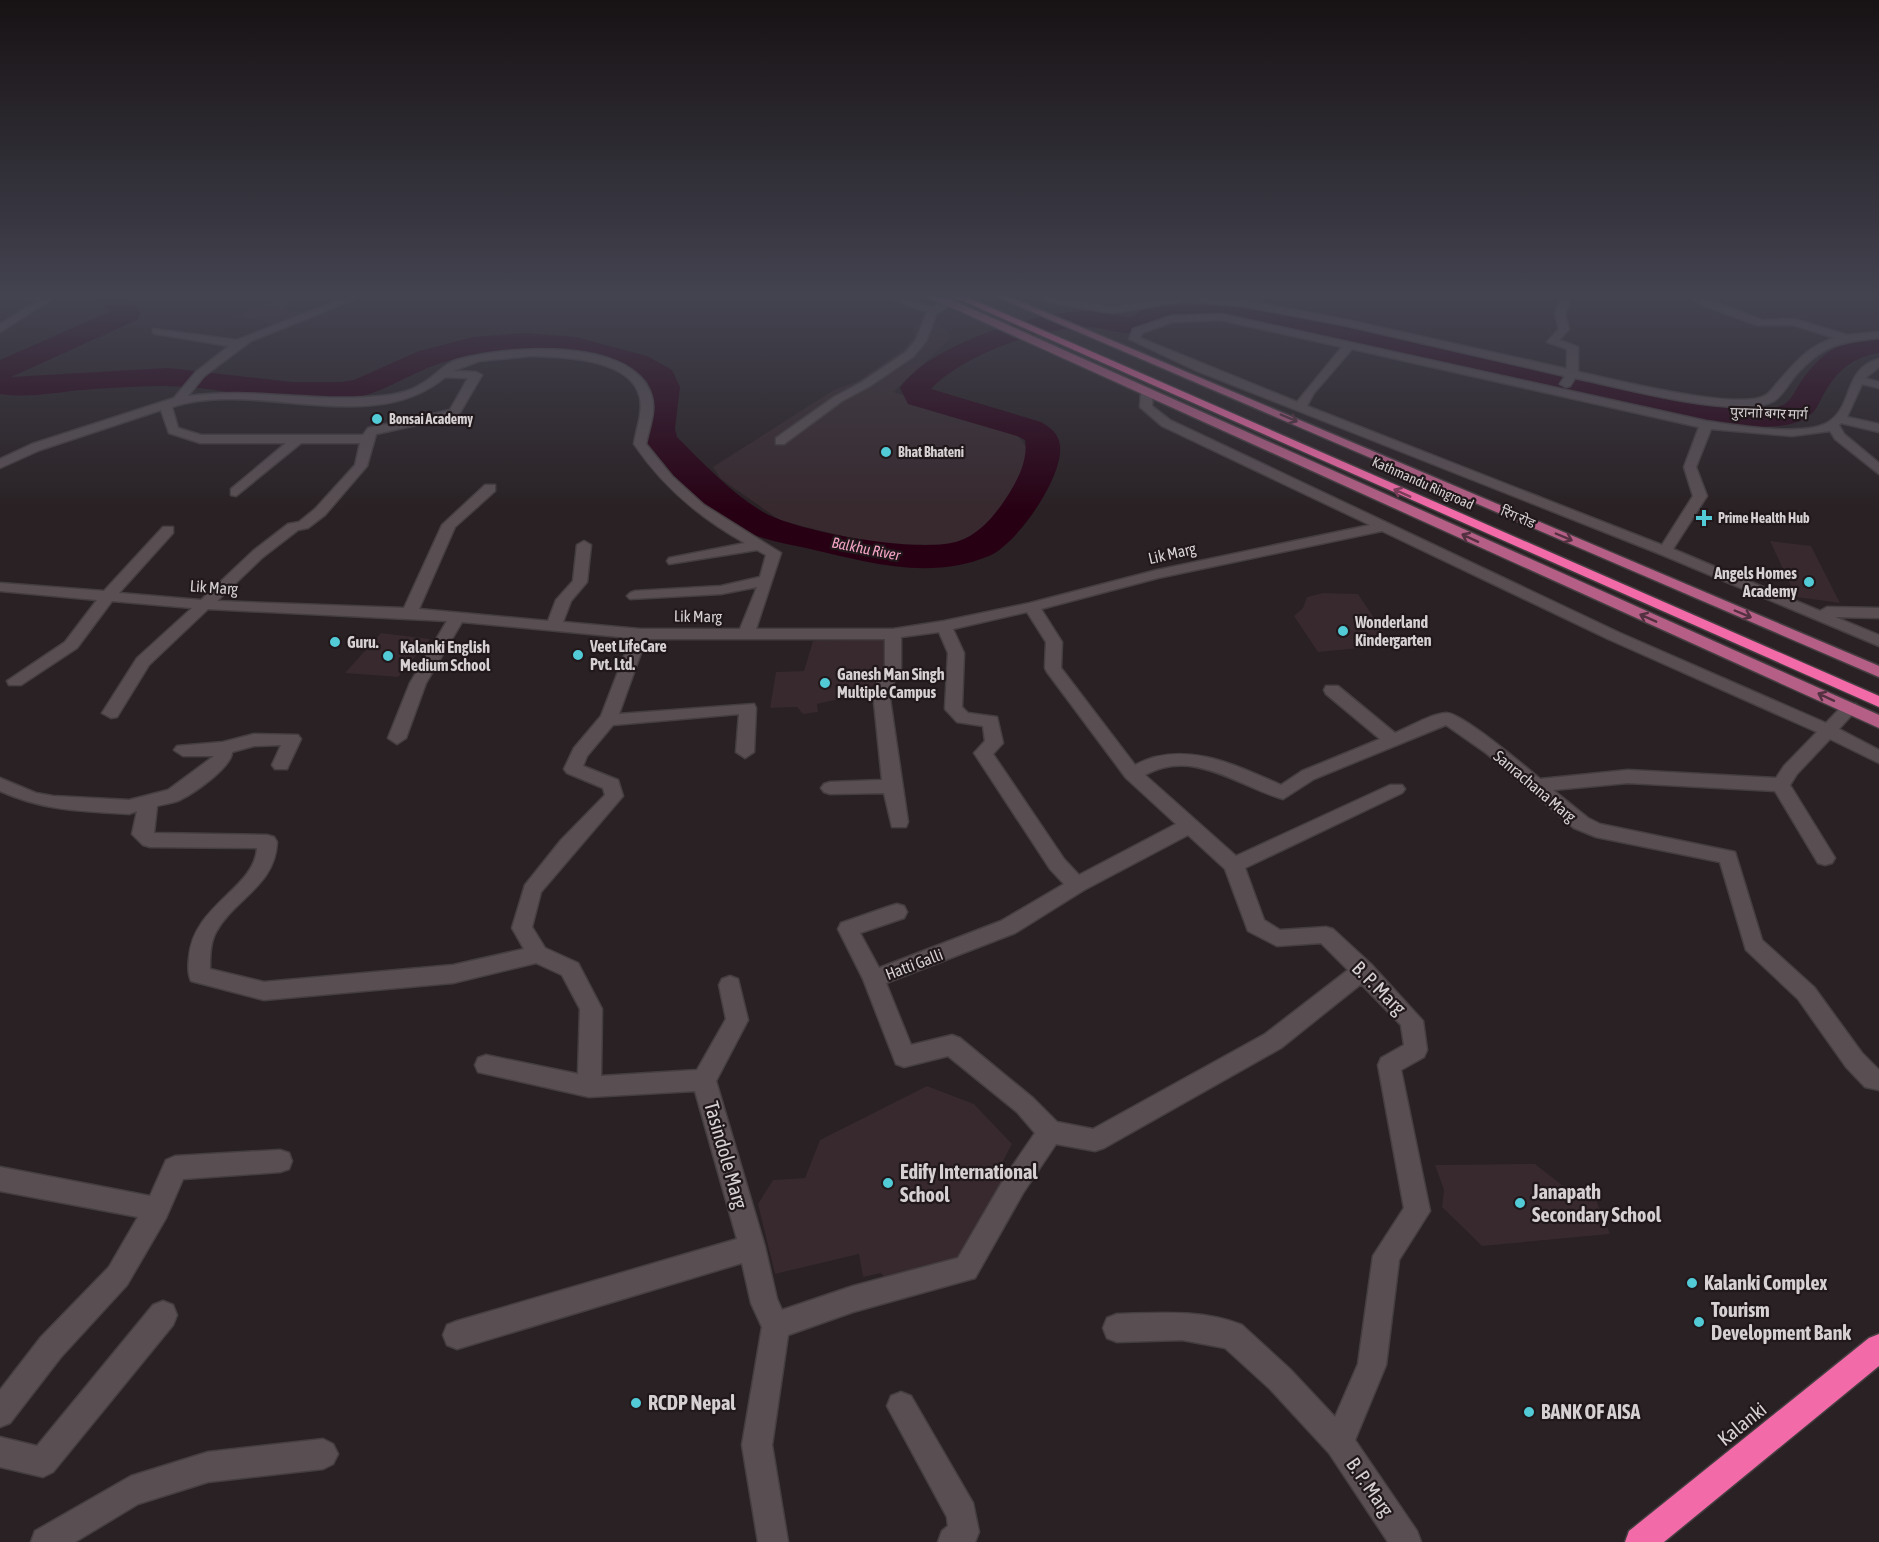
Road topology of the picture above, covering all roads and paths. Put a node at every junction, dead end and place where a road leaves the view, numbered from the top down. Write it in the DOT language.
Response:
graph roads {
  1 [pos="209,367"];
  2 [pos="456,367"];
  3 [pos="616,367"];
  4 [pos="891,367"];
  5 [pos="1086,367"];
  6 [pos="1128,367"];
  7 [pos="1129,367"];
  8 [pos="1166,367"];
  9 [pos="1195,367"];
  10 [pos="1330,367"];
  11 [pos="1451,367"];
  12 [pos="1541,367"];
  13 [pos="1572,367"];
  14 [pos="1797,367"];
  15 [pos="1868,367"];
  16 [pos="444,374"];
  17 [pos="1572,374"];
  18 [pos="1857,380"];
  19 [pos="1879,385"];
  20 [pos="1562,391"];
  21 [pos="1146,393"];
  22 [pos="412,394"];
  23 [pos="175,401"];
  24 [pos="1300,406"];
  25 [pos="1836,422"];
  26 [pos="1706,425"];
  27 [pos="390,427"];
  28 [pos="1879,428"];
  29 [pos="299,438"];
  30 [pos="367,439"];
  31 [pos="780,441"];
  32 [pos="0,464"];
  33 [pos="1879,470"];
  34 [pos="490,488"];
  35 [pos="236,492"];
  36 [pos="1384,526"];
  37 [pos="168,530"];
  38 [pos="585,545"];
  39 [pos="759,545"];
  40 [pos="1665,551"];
  41 [pos="674,561"];
  42 [pos="767,580"];
  43 [pos="0,587"];
  44 [pos="108,596"];
  45 [pos="635,597"];
  46 [pos="203,604"];
  47 [pos="1031,608"];
  48 [pos="1810,610"];
  49 [pos="410,613"];
  50 [pos="1879,613"];
  51 [pos="456,619"];
  52 [pos="554,624"];
  53 [pos="944,626"];
  54 [pos="640,634"];
  55 [pos="892,634"];
  56 [pos="746,635"];
  57 [pos="1879,640"];
  58 [pos="1879,672"];
  59 [pos="15,681"];
  60 [pos="1879,688"];
  61 [pos="1332,690"];
  62 [pos="1879,702"];
  63 [pos="1850,708"];
  64 [pos="111,713"];
  65 [pos="611,720"];
  66 [pos="1879,722"];
  67 [pos="1829,731"];
  68 [pos="398,738"];
  69 [pos="1392,740"];
  70 [pos="223,748"];
  71 [pos="183,750"];
  72 [pos="746,752"];
  73 [pos="1879,757"];
  74 [pos="281,765"];
  75 [pos="1132,774"];
  76 [pos="0,784"];
  77 [pos="1781,785"];
  78 [pos="892,786"];
  79 [pos="1537,786"];
  80 [pos="830,788"];
  81 [pos="1396,789"];
  82 [pos="148,804"];
  83 [pos="899,822"];
  84 [pos="1189,826"];
  85 [pos="1825,858"];
  86 [pos="1234,865"];
  87 [pos="1077,885"];
  88 [pos="897,912"];
  89 [pos="538,954"];
  90 [pos="1363,970"];
  91 [pos="873,979"];
  92 [pos="730,985"];
  93 [pos="486,1065"];
  94 [pos="704,1080"];
  95 [pos="1879,1080"];
  96 [pos="589,1087"];
  97 [pos="1050,1132"];
  98 [pos="280,1161"];
  99 [pos="0,1179"];
  100 [pos="157,1209"];
  101 [pos="752,1247"];
  102 [pos="163,1315"];
  103 [pos="776,1326"];
  104 [pos="1117,1328"];
  105 [pos="457,1335"];
  106 [pos="1879,1348"];
  107 [pos="901,1406"];
  108 [pos="0,1413"];
  109 [pos="1340,1443"];
  110 [pos="0,1452"];
  111 [pos="323,1454"];
  112 [pos="46,1542"];
  113 [pos="773,1542"];
  114 [pos="953,1542"];
  115 [pos="1406,1542"];
  116 [pos="1640,1542"];
  1 -- 23 [label="street"];
  2 -- 16 [label="street"];
  3 -- 39 [label="street"];
  4 -- 31 [label="street"];
  5 -- 21 [label="main road"];
  62 -- 6 [label="highway, Kathmandu Ringroad, one-way"];
  7 -- 60 [label="highway, Kathmandu Ringroad"];
  8 -- 58 [label="main road, रिंग रोड, one-way"];
  9 -- 24 [label="street, पुरानाो बगर मार्ग"];
  10 -- 24 [label="street"];
  11 -- 20 [label="street, पुरानाो बगर मार्ग"];
  12 -- 17 [label="street"];
  13 -- 17 [label="street"];
  14 -- 17 [label="street"];
  15 -- 18 [label="street"];
  16 -- 22 [label="street"];
  16 -- 27 [label="street"];
  17 -- 20 [label="street"];
  18 -- 19 [label="street"];
  18 -- 25 [label="street"];
  20 -- 26 [label="street, पुरानाो बगर मार्ग"];
  21 -- 36 [label="street"];
  63 -- 21 [label="main road, one-way"];
  22 -- 23 [label="street"];
  22 -- 27 [label="street"];
  23 -- 29 [label="street"];
  23 -- 32 [label="street"];
  24 -- 40 [label="street"];
  25 -- 26 [label="street, पुरानाो बगर मार्ग"];
  25 -- 28 [label="street"];
  25 -- 33 [label="street"];
  26 -- 40 [label="street"];
  27 -- 30 [label="street"];
  29 -- 30 [label="street"];
  29 -- 35 [label="street"];
  30 -- 46 [label="street"];
  34 -- 49 [label="street"];
  36 -- 47 [label="street, Lik Marg"];
  36 -- 67 [label="street"];
  37 -- 44 [label="street"];
  38 -- 52 [label="street"];
  39 -- 41 [label="street"];
  39 -- 42 [label="street"];
  40 -- 48 [label="street"];
  42 -- 45 [label="street"];
  42 -- 56 [label="street"];
  43 -- 44 [label="street, Lik Marg"];
  44 -- 46 [label="street, Lik Marg"];
  44 -- 59 [label="street"];
  46 -- 49 [label="street, Lik Marg"];
  46 -- 64 [label="street"];
  47 -- 53 [label="street, Lik Marg"];
  47 -- 75 [label="street, B. P. Marg"];
  48 -- 50 [label="street"];
  48 -- 57 [label="street"];
  49 -- 51 [label="street, Lik Marg"];
  51 -- 52 [label="street, Lik Marg"];
  51 -- 68 [label="street"];
  52 -- 54 [label="street, Lik Marg"];
  53 -- 55 [label="street, Lik Marg"];
  53 -- 87 [label="street"];
  54 -- 56 [label="street, Lik Marg"];
  54 -- 65 [label="street"];
  55 -- 56 [label="street, Lik Marg"];
  55 -- 78 [label="street"];
  61 -- 69 [label="street"];
  63 -- 66 [label="main road"];
  63 -- 67 [label="street"];
  65 -- 72 [label="street"];
  65 -- 89 [label="street"];
  67 -- 73 [label="street"];
  67 -- 77 [label="street"];
  69 -- 75 [label="street, Sanrachana Marg"];
  69 -- 79 [label="street, Sanrachana Marg"];
  70 -- 71 [label="street"];
  70 -- 74 [label="street"];
  70 -- 82 [label="street"];
  75 -- 84 [label="street, B. P. Marg"];
  76 -- 82 [label="street"];
  77 -- 79 [label="street"];
  77 -- 85 [label="street"];
  78 -- 80 [label="street"];
  78 -- 83 [label="street"];
  79 -- 95 [label="street, Sanrachana Marg"];
  81 -- 86 [label="street"];
  82 -- 89 [label="street"];
  84 -- 86 [label="street, B. P. Marg"];
  84 -- 87 [label="street, Hatti Galli"];
  86 -- 90 [label="street, B. P. Marg"];
  87 -- 91 [label="street, Hatti Galli"];
  88 -- 91 [label="street"];
  89 -- 96 [label="street"];
  90 -- 97 [label="street"];
  90 -- 109 [label="street, B. P. Marg"];
  91 -- 97 [label="street, Hatti Galli"];
  92 -- 94 [label="street"];
  93 -- 96 [label="street, Tasindole Marg"];
  94 -- 96 [label="street, Tasindole Marg"];
  94 -- 101 [label="street, Tasindole Marg"];
  97 -- 103 [label="street"];
  98 -- 100 [label="street"];
  99 -- 100 [label="street"];
  100 -- 108 [label="street"];
  101 -- 103 [label="street, Tasindole Marg"];
  101 -- 105 [label="street"];
  102 -- 110 [label="street"];
  103 -- 113 [label="street"];
  104 -- 109 [label="street"];
  106 -- 116 [label="highway, Kalanki"];
  107 -- 114 [label="street"];
  109 -- 115 [label="street, B. P. Marg"];
  111 -- 112 [label="street"];
}
